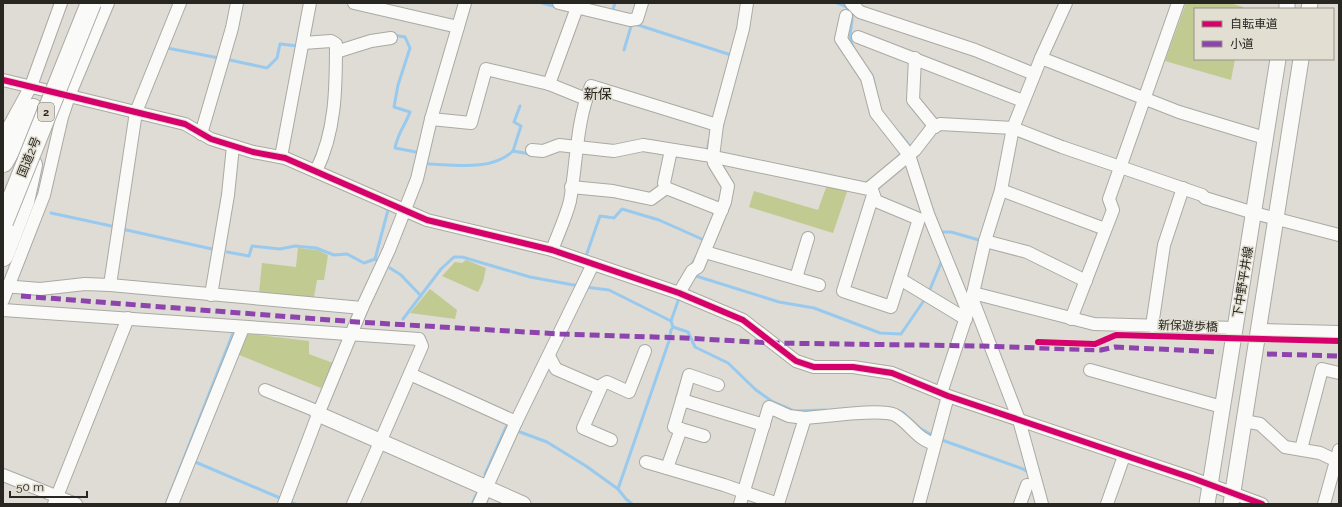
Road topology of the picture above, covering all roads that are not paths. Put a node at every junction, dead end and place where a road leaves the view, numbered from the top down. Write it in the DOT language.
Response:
graph roads {
  1 [pos="61,3"];
  2 [pos="76,3"];
  3 [pos="91,3"];
  4 [pos="108,3"];
  5 [pos="180,3"];
  6 [pos="237,3"];
  7 [pos="310,3"];
  8 [pos="354,3"];
  9 [pos="465,3"];
  10 [pos="559,3"];
  11 [pos="642,3"];
  12 [pos="747,3"];
  13 [pos="851,3"];
  14 [pos="1066,3"];
  15 [pos="1178,3"];
  16 [pos="576,9"];
  17 [pos="846,16"];
  18 [pos="458,28"];
  19 [pos="858,37"];
  20 [pos="392,38"];
  21 [pos="302,46"];
  22 [pos="336,48"];
  23 [pos="915,58"];
  24 [pos="1041,58"];
  25 [pos="1278,60"];
  26 [pos="1301,60"];
  27 [pos="1034,74"];
  28 [pos="3,80"];
  29 [pos="549,84"];
  30 [pos="31,86"];
  31 [pos="69,96"];
  32 [pos="1145,97"];
  33 [pos="586,99"];
  34 [pos="1024,100"];
  35 [pos="136,112"];
  36 [pos="38,115"];
  37 [pos="431,119"];
  38 [pos="715,124"];
  39 [pos="935,126"];
  40 [pos="1013,128"];
  41 [pos="201,134"];
  42 [pos="3,137"];
  43 [pos="1265,138"];
  44 [pos="233,146"];
  45 [pos="576,149"];
  46 [pos="532,150"];
  47 [pos="671,153"];
  48 [pos="912,153"];
  49 [pos="709,156"];
  50 [pos="281,157"];
  51 [pos="3,162"];
  52 [pos="1120,166"];
  53 [pos="316,171"];
  54 [pos="3,185"];
  55 [pos="571,187"];
  56 [pos="666,188"];
  57 [pos="1183,188"];
  58 [pos="1001,190"];
  59 [pos="872,191"];
  60 [pos="719,209"];
  61 [pos="405,212"];
  62 [pos="1254,213"];
  63 [pos="1275,218"];
  64 [pos="3,222"];
  65 [pos="1105,229"];
  66 [pos="1339,235"];
  67 [pos="808,238"];
  68 [pos="985,241"];
  69 [pos="552,250"];
  70 [pos="705,252"];
  71 [pos="3,256"];
  72 [pos="593,264"];
  73 [pos="796,278"];
  74 [pos="900,279"];
  75 [pos="1086,281"];
  76 [pos="819,284"];
  77 [pos="110,285"];
  78 [pos="6,286"];
  79 [pos="679,293"];
  80 [pos="211,295"];
  81 [pos="3,300"];
  82 [pos="970,306"];
  83 [pos="362,308"];
  84 [pos="3,310"];
  85 [pos="128,318"];
  86 [pos="1072,319"];
  87 [pos="1152,326"];
  88 [pos="243,328"];
  89 [pos="1236,328"];
  90 [pos="1259,330"];
  91 [pos="1339,332"];
  92 [pos="352,335"];
  93 [pos="645,350"];
  94 [pos="549,356"];
  95 [pos="1090,370"];
  96 [pos="1339,373"];
  97 [pos="410,374"];
  98 [pos="718,385"];
  99 [pos="600,388"];
  100 [pos="266,390"];
  101 [pos="944,394"];
  102 [pos="682,400"];
  103 [pos="1222,407"];
  104 [pos="319,413"];
  105 [pos="805,418"];
  106 [pos="1015,419"];
  107 [pos="1244,421"];
  108 [pos="516,422"];
  109 [pos="764,424"];
  110 [pos="681,429"];
  111 [pos="704,436"];
  112 [pos="380,440"];
  113 [pos="611,440"];
  114 [pos="933,441"];
  115 [pos="1301,449"];
  116 [pos="1124,456"];
  117 [pos="1338,458"];
  118 [pos="646,462"];
  119 [pos="667,468"];
  120 [pos="3,475"];
  121 [pos="1027,485"];
  122 [pos="1211,485"];
  123 [pos="487,488"];
  124 [pos="744,492"];
  125 [pos="1232,499"];
  126 [pos="55,500"];
  127 [pos="76,504"];
  128 [pos="172,504"];
  129 [pos="284,504"];
  130 [pos="353,504"];
  131 [pos="479,504"];
  132 [pos="523,504"];
  133 [pos="740,504"];
  134 [pos="919,504"];
  135 [pos="1020,504"];
  136 [pos="1042,504"];
  137 [pos="1108,504"];
  138 [pos="1207,504"];
  139 [pos="1262,504"];
  140 [pos="1324,504"];
  1 -- 30 [label="street"];
  2 -- 36 [label="highway, 国道2号 / 2"];
  3 -- 36 [label="highway, 国道2号 / 2, bridge"];
  4 -- 31 [label="street"];
  5 -- 35 [label="street"];
  6 -- 41 [label="street"];
  7 -- 21 [label="street"];
  8 -- 18 [label="street"];
  9 -- 18 [label="street"];
  10 -- 16 [label="street"];
  11 -- 16 [label="street"];
  12 -- 38 [label="street"];
  13 -- 27 [label="street"];
  14 -- 24 [label="street"];
  15 -- 32 [label="street"];
  16 -- 29 [label="street"];
  17 -- 48 [label="street"];
  18 -- 37 [label="street"];
  19 -- 23 [label="street"];
  20 -- 22 [label="street"];
  21 -- 22 [label="street"];
  21 -- 50 [label="street"];
  22 -- 53 [label="street"];
  23 -- 34 [label="street"];
  23 -- 39 [label="street"];
  24 -- 27 [label="street"];
  24 -- 32 [label="street"];
  25 -- 43 [label="street, 下中野平井線"];
  26 -- 63 [label="street, 下中野平井線"];
  27 -- 34 [label="street"];
  28 -- 30 [label="street"];
  29 -- 33 [label="street"];
  29 -- 37 [label="street"];
  30 -- 31 [label="street"];
  30 -- 42 [label="street"];
  31 -- 35 [label="street"];
  31 -- 78 [label="street"];
  32 -- 43 [label="street"];
  32 -- 52 [label="street"];
  33 -- 38 [label="street"];
  33 -- 45 [label="street"];
  34 -- 40 [label="street"];
  35 -- 41 [label="street"];
  35 -- 77 [label="street"];
  36 -- 51 [label="highway"];
  36 -- 54 [label="highway, 国道2号 / 2"];
  36 -- 64 [label="highway, 国道2号 / 2, bridge"];
  36 -- 71 [label="highway, bridge"];
  37 -- 61 [label="street"];
  38 -- 49 [label="street"];
  39 -- 40 [label="street"];
  39 -- 48 [label="street"];
  40 -- 52 [label="street"];
  40 -- 58 [label="street"];
  41 -- 44 [label="street"];
  43 -- 62 [label="street, 下中野平井線"];
  44 -- 50 [label="street"];
  44 -- 80 [label="street"];
  45 -- 46 [label="street"];
  45 -- 47 [label="street"];
  45 -- 55 [label="street"];
  47 -- 49 [label="street"];
  47 -- 56 [label="street"];
  48 -- 59 [label="street"];
  48 -- 82 [label="street"];
  49 -- 59 [label="street"];
  49 -- 60 [label="street"];
  50 -- 53 [label="street"];
  52 -- 57 [label="street"];
  52 -- 65 [label="street"];
  53 -- 61 [label="street"];
  55 -- 56 [label="street"];
  55 -- 69 [label="street"];
  56 -- 60 [label="street"];
  57 -- 62 [label="street"];
  57 -- 87 [label="street"];
  58 -- 65 [label="street"];
  58 -- 68 [label="street"];
  59 -- 74 [label="street"];
  59 -- 74 [label="street"];
  60 -- 70 [label="street"];
  61 -- 69 [label="street"];
  61 -- 83 [label="street"];
  62 -- 63 [label="street"];
  62 -- 89 [label="street, 下中野平井線"];
  63 -- 66 [label="street"];
  63 -- 90 [label="street, 下中野平井線"];
  65 -- 75 [label="street"];
  67 -- 73 [label="street"];
  68 -- 75 [label="street"];
  68 -- 82 [label="street"];
  69 -- 72 [label="street"];
  70 -- 73 [label="street"];
  70 -- 79 [label="street"];
  72 -- 79 [label="street"];
  72 -- 94 [label="street"];
  73 -- 76 [label="street"];
  74 -- 82 [label="street"];
  75 -- 86 [label="street"];
  77 -- 78 [label="street"];
  77 -- 80 [label="street"];
  78 -- 81 [label="street"];
  79 -- 101 [label="street"];
  80 -- 83 [label="street"];
  82 -- 86 [label="street"];
  82 -- 101 [label="street"];
  82 -- 106 [label="street"];
  83 -- 92 [label="street"];
  84 -- 85 [label="street"];
  85 -- 88 [label="street"];
  85 -- 126 [label="street"];
  86 -- 87 [label="street"];
  87 -- 89 [label="street"];
  88 -- 92 [label="street"];
  88 -- 128 [label="street"];
  89 -- 103 [label="street, 下中野平井線"];
  90 -- 91 [label="street"];
  90 -- 107 [label="street, 下中野平井線"];
  92 -- 97 [label="street"];
  92 -- 104 [label="street"];
  93 -- 99 [label="street"];
  94 -- 99 [label="street"];
  94 -- 108 [label="street"];
  95 -- 103 [label="street"];
  96 -- 115 [label="street"];
  97 -- 108 [label="street"];
  97 -- 112 [label="street"];
  98 -- 102 [label="street"];
  99 -- 113 [label="street"];
  100 -- 104 [label="street"];
  101 -- 106 [label="street"];
  101 -- 114 [label="street"];
  102 -- 109 [label="street"];
  102 -- 110 [label="street"];
  103 -- 122 [label="street, 下中野平井線"];
  104 -- 112 [label="street"];
  104 -- 129 [label="street"];
  105 -- 109 [label="street"];
  105 -- 114 [label="street"];
  105 -- 124 [label="street"];
  106 -- 116 [label="street"];
  106 -- 136 [label="street"];
  107 -- 115 [label="street"];
  107 -- 125 [label="street, 下中野平井線"];
  108 -- 123 [label="street"];
  109 -- 124 [label="street"];
  110 -- 111 [label="street"];
  110 -- 119 [label="street"];
  112 -- 123 [label="street"];
  112 -- 130 [label="street"];
  114 -- 134 [label="street"];
  115 -- 117 [label="street"];
  116 -- 122 [label="street"];
  116 -- 137 [label="street"];
  117 -- 140 [label="street"];
  118 -- 119 [label="street"];
  119 -- 124 [label="street"];
  120 -- 126 [label="street"];
  121 -- 135 [label="street"];
  122 -- 125 [label="street"];
  122 -- 138 [label="street, 下中野平井線"];
  123 -- 131 [label="street"];
  123 -- 132 [label="street"];
  124 -- 133 [label="street"];
  125 -- 139 [label="street"];
  126 -- 127 [label="street"];
}
